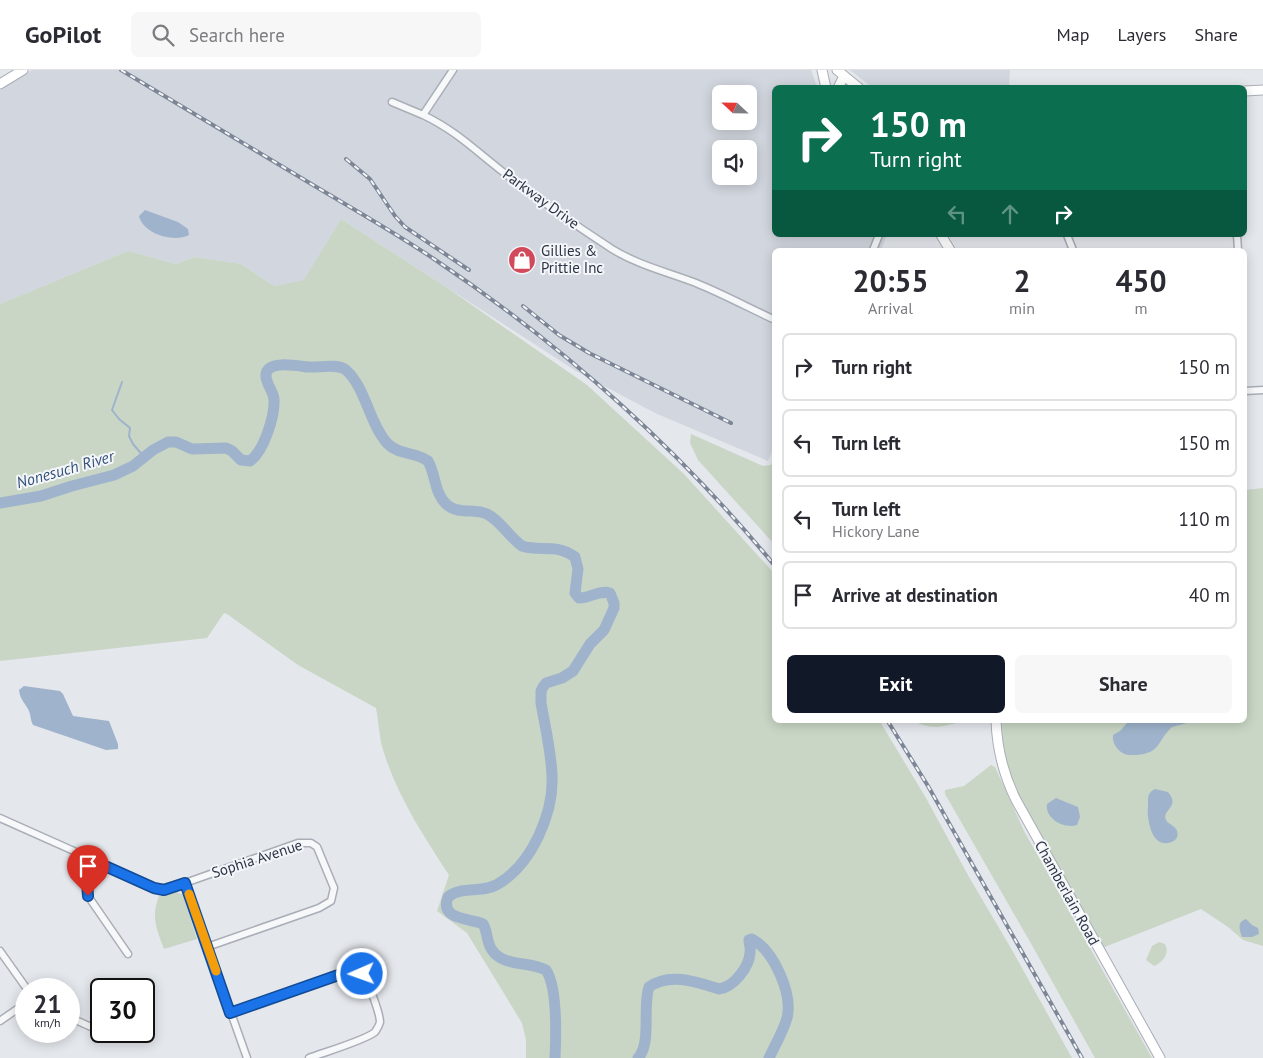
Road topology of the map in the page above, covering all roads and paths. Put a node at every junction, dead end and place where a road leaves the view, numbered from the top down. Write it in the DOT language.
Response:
graph roads {
  1 [pos="23,70"];
  2 [pos="453,70"];
  3 [pos="822,70"];
  4 [pos="840,73"];
  5 [pos="0,84"];
  6 [pos="825,85"];
  7 [pos="855,85"];
  8 [pos="1263,90"];
  9 [pos="1247,91"];
  10 [pos="392,102"];
  11 [pos="423,115"];
  12 [pos="942,237"];
  13 [pos="949,248"];
  14 [pos="772,319"];
  15 [pos="1263,390"];
  16 [pos="1247,391"];
  17 [pos="996,723"];
  18 [pos="0,818"];
  19 [pos="94,861"];
  20 [pos="185,883"];
  21 [pos="207,947"];
  22 [pos="0,951"];
  23 [pos="128,954"];
  24 [pos="19,978"];
  25 [pos="15,1011"];
  26 [pos="230,1013"];
  27 [pos="0,1021"];
  28 [pos="247,1058"];
  29 [pos="309,1058"];
  30 [pos="1160,1058"];
  1 -- 5 [label="street"];
  2 -- 11 [label="street"];
  3 -- 6 [label="street"];
  4 -- 7 [label="street"];
  8 -- 9 [label="street"];
  10 -- 11 [label="street, Parkway Drive"];
  11 -- 14 [label="street, Parkway Drive"];
  12 -- 13 [label="street"];
  15 -- 16 [label="street"];
  17 -- 30 [label="street, Chamberlain Road"];
  18 -- 19 [label="street"];
  19 -- 20 [label="street"];
  19 -- 23 [label="street"];
  20 -- 21 [label="street"];
  20 -- 21 [label="street, Sophia Avenue"];
  21 -- 26 [label="street"];
  22 -- 24 [label="street"];
  25 -- 27 [label="street"];
  26 -- 28 [label="street"];
  26 -- 29 [label="street"];
}
